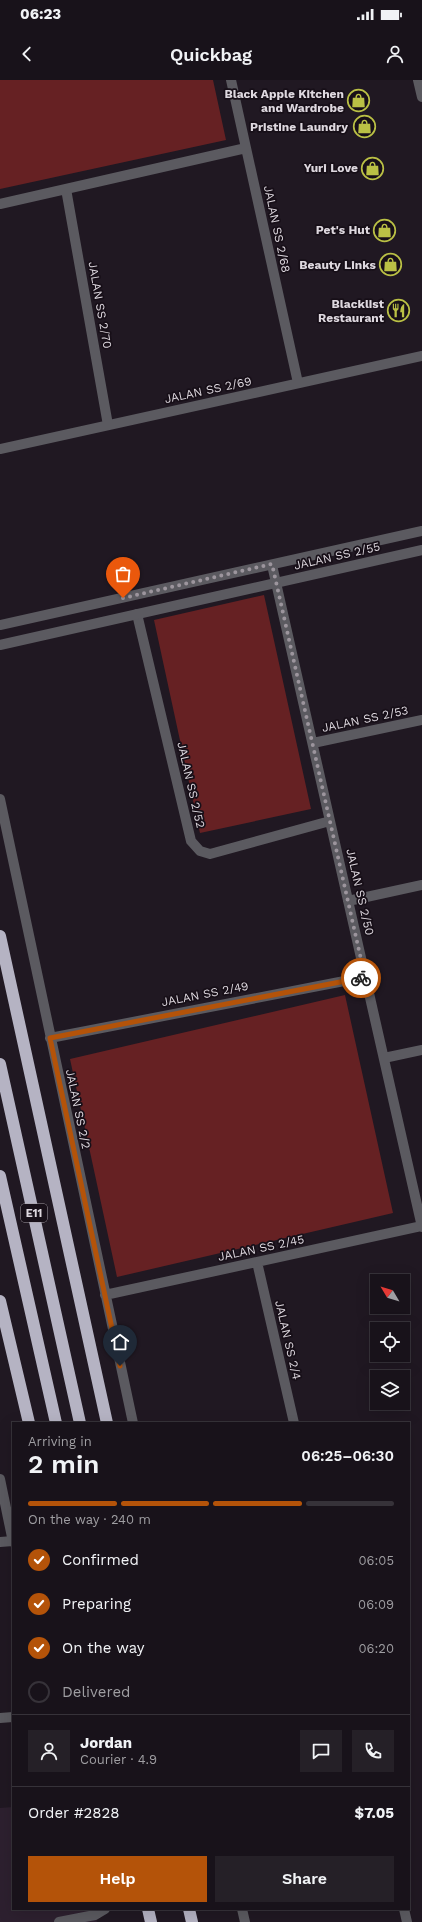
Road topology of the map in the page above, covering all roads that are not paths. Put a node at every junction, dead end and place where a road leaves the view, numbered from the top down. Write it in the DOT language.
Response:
graph roads {
  1 [pos="231,80"];
  2 [pos="418,80"];
  3 [pos="422,97"];
  4 [pos="246,148"];
  5 [pos="66,189"];
  6 [pos="0,204"];
  7 [pos="422,356"];
  8 [pos="298,383"];
  9 [pos="108,425"];
  10 [pos="0,449"];
  11 [pos="422,531"];
  12 [pos="422,550"];
  13 [pos="272,564"];
  14 [pos="276,583"];
  15 [pos="137,614"];
  16 [pos="0,625"];
  17 [pos="0,645"];
  18 [pos="422,720"];
  19 [pos="313,743"];
  20 [pos="0,799"];
  21 [pos="330,821"];
  22 [pos="422,885"];
  23 [pos="348,901"];
  24 [pos="0,936"];
  25 [pos="365,977"];
  26 [pos="50,1038"];
  27 [pos="422,1050"];
  28 [pos="384,1058"];
  29 [pos="0,1064"];
  30 [pos="0,1176"];
  31 [pos="422,1226"];
  32 [pos="257,1262"];
  33 [pos="105,1295"];
  34 [pos="0,1301"];
  35 [pos="29,1422"];
  36 [pos="56,1422"];
  37 [pos="80,1422"];
  38 [pos="107,1422"];
  39 [pos="133,1422"];
  40 [pos="294,1422"];
  41 [pos="0,1479"];
  42 [pos="12,1536"];
  43 [pos="12,1541"];
  44 [pos="0,1542"];
  45 [pos="0,1718"];
  46 [pos="12,1718"];
  47 [pos="103,1910"];
  48 [pos="148,1910"];
  49 [pos="189,1910"];
  50 [pos="242,1910"];
  51 [pos="404,1910"];
  52 [pos="59,1922"];
  53 [pos="151,1922"];
  54 [pos="192,1922"];
  55 [pos="245,1922"];
  56 [pos="407,1922"];
  1 -- 4 [label="street, JALAN SS 2/68"];
  2 -- 3 [label="street"];
  4 -- 5 [label="street"];
  4 -- 8 [label="street, JALAN SS 2/68"];
  5 -- 6 [label="street"];
  5 -- 9 [label="street, JALAN SS 2/70"];
  7 -- 8 [label="street, JALAN SS 2/69"];
  8 -- 9 [label="street, JALAN SS 2/69"];
  9 -- 10 [label="street, JALAN SS 2/69"];
  11 -- 13 [label="street, JALAN SS 2/55"];
  12 -- 14 [label="street, JALAN SS 2/55"];
  13 -- 14 [label="street, JALAN SS 2/50"];
  13 -- 16 [label="street, JALAN SS 2/55"];
  14 -- 15 [label="street, JALAN SS 2/55"];
  14 -- 19 [label="street, JALAN SS 2/50"];
  15 -- 17 [label="street, JALAN SS 2/55"];
  15 -- 21 [label="street, JALAN SS 2/52"];
  18 -- 19 [label="street, JALAN SS 2/53"];
  19 -- 21 [label="street, JALAN SS 2/50"];
  20 -- 26 [label="street, JALAN SS 2/2"];
  21 -- 23 [label="street, JALAN SS 2/50"];
  22 -- 23 [label="street"];
  23 -- 25 [label="street, JALAN SS 2/50"];
  24 -- 38 [label="highway"];
  25 -- 26 [label="street, JALAN SS 2/49"];
  25 -- 28 [label="street, JALAN SS 2/50"];
  26 -- 33 [label="street, JALAN SS 2/2"];
  27 -- 28 [label="street"];
  28 -- 31 [label="street, JALAN SS 2/50"];
  29 -- 37 [label="highway, E11"];
  30 -- 36 [label="highway, E11"];
  31 -- 32 [label="street, JALAN SS 2/45"];
  32 -- 33 [label="street, JALAN SS 2/45"];
  32 -- 40 [label="street, JALAN SS 2/4"];
  33 -- 39 [label="street, JALAN SS 2/2"];
  34 -- 35 [label="highway"];
  41 -- 42 [label="street"];
  43 -- 44 [label="street"];
  45 -- 46 [label="street"];
  47 -- 52 [label="street"];
  48 -- 53 [label="highway"];
  49 -- 54 [label="highway"];
  50 -- 55 [label="street"];
  51 -- 56 [label="street"];
}
